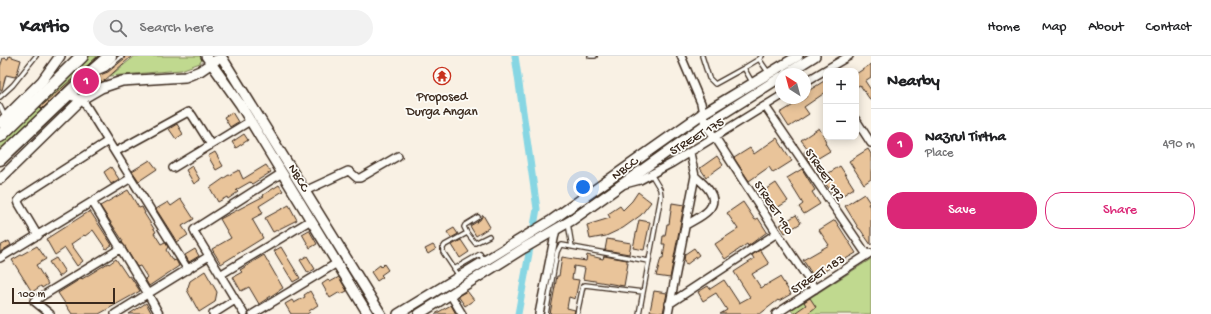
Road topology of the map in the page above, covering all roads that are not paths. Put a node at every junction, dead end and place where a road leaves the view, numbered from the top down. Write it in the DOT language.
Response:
graph roads {
  1 [pos="36,56"];
  2 [pos="60,56"];
  3 [pos="110,56"];
  4 [pos="122,56"];
  5 [pos="221,56"];
  6 [pos="590,56"];
  7 [pos="595,56"];
  8 [pos="681,56"];
  9 [pos="702,56"];
  10 [pos="798,56"];
  11 [pos="815,56"];
  12 [pos="849,56"];
  13 [pos="761,57"];
  14 [pos="79,58"];
  15 [pos="209,60"];
  16 [pos="744,68"];
  17 [pos="796,68"];
  18 [pos="832,68"];
  19 [pos="769,74"];
  20 [pos="823,74"];
  21 [pos="84,78"];
  22 [pos="811,79"];
  23 [pos="775,81"];
  24 [pos="753,83"];
  25 [pos="66,95"];
  26 [pos="0,97"];
  27 [pos="82,99"];
  28 [pos="775,100"];
  29 [pos="0,106"];
  30 [pos="766,106"];
  31 [pos="702,114"];
  32 [pos="3,120"];
  33 [pos="250,121"];
  34 [pos="705,125"];
  35 [pos="859,125"];
  36 [pos="0,136"];
  37 [pos="715,138"];
  38 [pos="108,142"];
  39 [pos="871,143"];
  40 [pos="211,145"];
  41 [pos="115,152"];
  42 [pos="690,153"];
  43 [pos="398,156"];
  44 [pos="0,159"];
  45 [pos="173,168"];
  46 [pos="282,173"];
  47 [pos="651,174"];
  48 [pos="695,176"];
  49 [pos="131,178"];
  50 [pos="0,179"];
  51 [pos="620,185"];
  52 [pos="305,191"];
  53 [pos="92,203"];
  54 [pos="478,217"];
  55 [pos="311,220"];
  56 [pos="567,222"];
  57 [pos="686,225"];
  58 [pos="554,227"];
  59 [pos="466,233"];
  60 [pos="777,233"];
  61 [pos="38,236"];
  62 [pos="489,236"];
  63 [pos="521,244"];
  64 [pos="572,247"];
  65 [pos="120,248"];
  66 [pos="869,254"];
  67 [pos="209,256"];
  68 [pos="0,258"];
  69 [pos="648,261"];
  70 [pos="337,263"];
  71 [pos="188,270"];
  72 [pos="457,273"];
  73 [pos="220,275"];
  74 [pos="815,289"];
  75 [pos="643,292"];
  76 [pos="148,294"];
  77 [pos="450,294"];
  78 [pos="235,300"];
  79 [pos="669,304"];
  80 [pos="787,311"];
  81 [pos="50,314"];
  82 [pos="115,314"];
  83 [pos="159,314"];
  84 [pos="213,314"];
  85 [pos="244,314"];
  86 [pos="253,314"];
  87 [pos="368,314"];
  88 [pos="381,314"];
  89 [pos="398,314"];
  90 [pos="419,314"];
  91 [pos="462,314"];
  92 [pos="540,314"];
  93 [pos="546,314"];
  94 [pos="577,314"];
  95 [pos="638,314"];
  96 [pos="668,314"];
  97 [pos="776,314"];
  1 -- 26 [label="lane"];
  2 -- 32 [label="street"];
  3 -- 21 [label="main road"];
  4 -- 21 [label="lane"];
  5 -- 15 [label="street"];
  5 -- 52 [label="street"];
  6 -- 7 [label="lane"];
  8 -- 31 [label="street"];
  9 -- 16 [label="lane"];
  10 -- 19 [label="street"];
  11 -- 17 [label="street"];
  12 -- 18 [label="street"];
  13 -- 16 [label="lane"];
  13 -- 19 [label="lane"];
  14 -- 36 [label="main road"];
  15 -- 27 [label="street"];
  15 -- 33 [label="street, NBCC"];
  16 -- 24 [label="lane"];
  19 -- 24 [label="street"];
  20 -- 22 [label="street"];
  21 -- 25 [label="main road"];
  23 -- 34 [label="street, NBCC"];
  24 -- 31 [label="street"];
  25 -- 27 [label="street"];
  25 -- 44 [label="main road"];
  27 -- 38 [label="street"];
  27 -- 50 [label="street"];
  28 -- 30 [label="street, STREET 175"];
  29 -- 32 [label="lane"];
  30 -- 37 [label="street, STREET 175"];
  30 -- 66 [label="street, STREET 192"];
  31 -- 34 [label="street"];
  31 -- 58 [label="street"];
  33 -- 40 [label="street"];
  33 -- 46 [label="street, NBCC"];
  34 -- 37 [label="street, STREET 190"];
  34 -- 51 [label="street, NBCC"];
  35 -- 39 [label="street"];
  37 -- 42 [label="street, STREET 175"];
  37 -- 60 [label="street, STREET 190"];
  38 -- 41 [label="street"];
  38 -- 61 [label="street"];
  40 -- 41 [label="street"];
  40 -- 45 [label="street"];
  41 -- 49 [label="street"];
  42 -- 47 [label="street, STREET 175"];
  42 -- 48 [label="street"];
  43 -- 52 [label="street"];
  46 -- 55 [label="street, NBCC"];
  46 -- 67 [label="street"];
  47 -- 51 [label="street, STREET 175"];
  47 -- 69 [label="lane"];
  48 -- 57 [label="street"];
  48 -- 57 [label="street"];
  49 -- 53 [label="street"];
  49 -- 71 [label="street"];
  51 -- 56 [label="street, NBCC"];
  52 -- 88 [label="street"];
  53 -- 61 [label="street"];
  53 -- 65 [label="street"];
  54 -- 59 [label="lane"];
  55 -- 70 [label="street, NBCC"];
  55 -- 73 [label="street"];
  56 -- 58 [label="street, NBCC"];
  56 -- 64 [label="lane"];
  57 -- 79 [label="street"];
  58 -- 63 [label="street, NBCC"];
  58 -- 92 [label="street"];
  59 -- 62 [label="lane"];
  59 -- 72 [label="lane"];
  60 -- 74 [label="street, STREET 190"];
  60 -- 79 [label="street"];
  61 -- 68 [label="street"];
  63 -- 72 [label="street"];
  63 -- 77 [label="street"];
  64 -- 69 [label="lane"];
  64 -- 93 [label="lane"];
  65 -- 76 [label="street"];
  65 -- 81 [label="street"];
  66 -- 74 [label="street, STREET 183"];
  67 -- 71 [label="street"];
  67 -- 73 [label="street"];
  69 -- 75 [label="lane"];
  70 -- 86 [label="street"];
  70 -- 87 [label="street, NBCC"];
  71 -- 76 [label="street"];
  72 -- 89 [label="street"];
  73 -- 78 [label="street"];
  74 -- 80 [label="street, STREET 183"];
  75 -- 94 [label="lane"];
  75 -- 95 [label="lane"];
  76 -- 82 [label="street"];
  76 -- 83 [label="street"];
  77 -- 90 [label="street"];
  77 -- 91 [label="street"];
  78 -- 84 [label="street"];
  78 -- 85 [label="street"];
  79 -- 96 [label="street"];
  80 -- 97 [label="street, STREET 183"];
}
